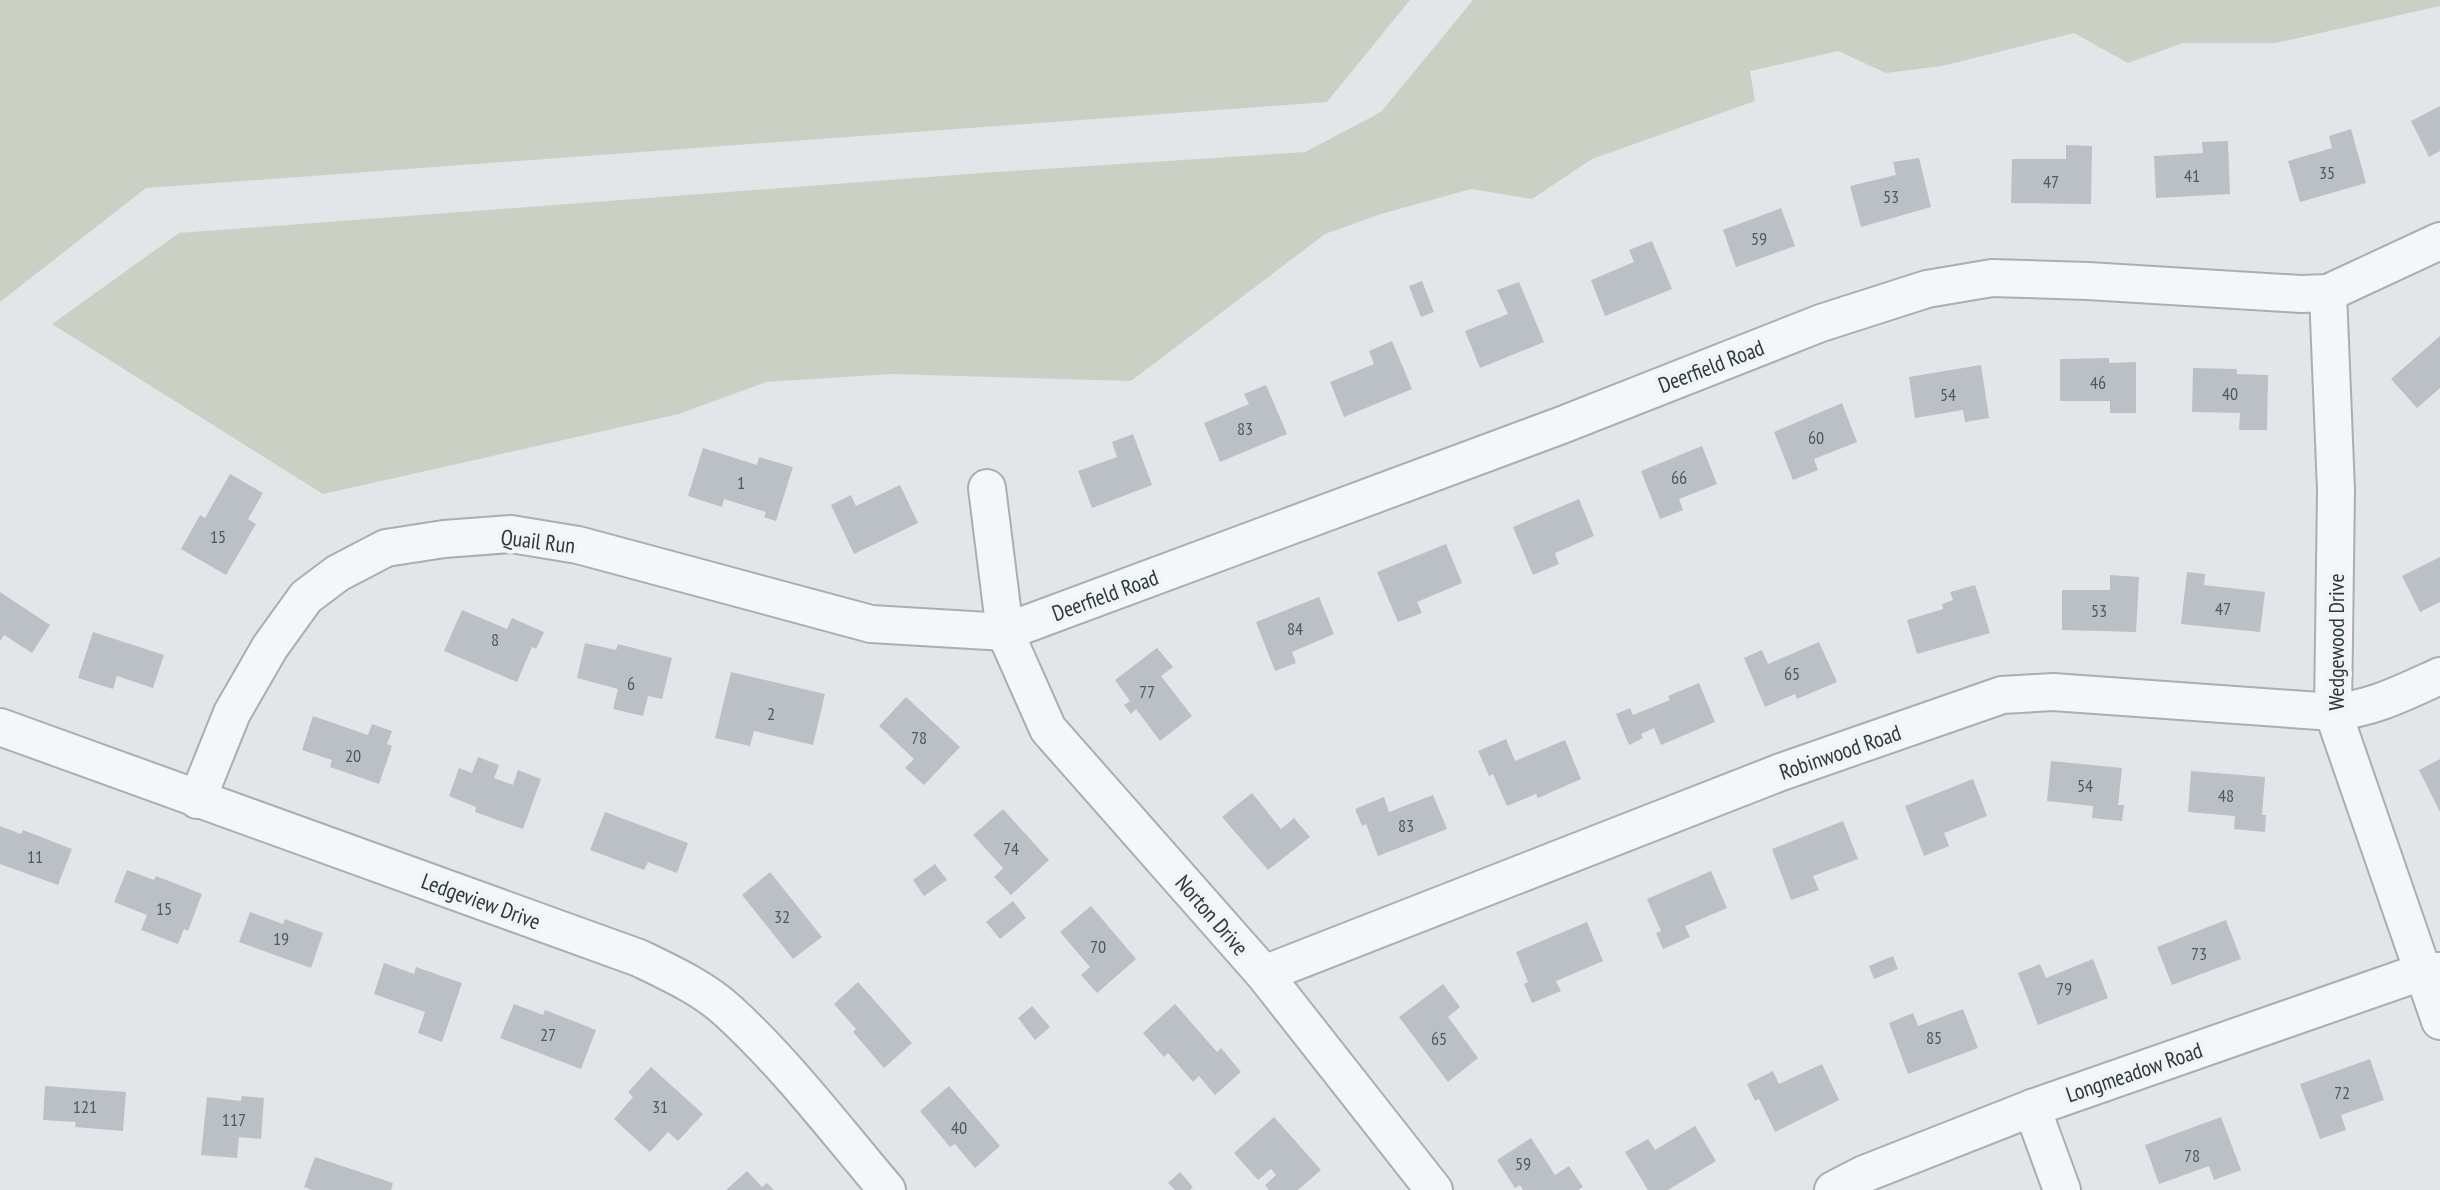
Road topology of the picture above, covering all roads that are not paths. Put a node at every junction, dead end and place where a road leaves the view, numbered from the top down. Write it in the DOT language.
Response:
graph roads {
  1 [pos="2440,241"];
  2 [pos="2328,293"];
  3 [pos="987,488"];
  4 [pos="1005,632"];
  5 [pos="2440,676"];
  6 [pos="2333,712"];
  7 [pos="0,727"];
  8 [pos="197,800"];
  9 [pos="2432,971"];
  10 [pos="1264,974"];
  11 [pos="2440,1021"];
  12 [pos="2032,1108"];
  13 [pos="887,1190"];
  14 [pos="1434,1190"];
  15 [pos="1833,1190"];
  16 [pos="2062,1190"];
  1 -- 2 [label="street, Deerfield Road"];
  2 -- 4 [label="street, Deerfield Road"];
  2 -- 6 [label="street, Wedgewood Drive"];
  3 -- 4 [label="street, Norton Drive"];
  4 -- 8 [label="street, Quail Run"];
  4 -- 10 [label="street, Norton Drive"];
  5 -- 6 [label="street, Robinwood Road"];
  6 -- 9 [label="street, Wedgewood Drive"];
  6 -- 10 [label="street, Robinwood Road"];
  7 -- 8 [label="street, Ledgeview Drive"];
  8 -- 13 [label="street, Ledgeview Drive"];
  9 -- 11 [label="street, Wedgewood Drive"];
  9 -- 12 [label="street, Longmeadow Road"];
  10 -- 14 [label="street, Norton Drive"];
  12 -- 15 [label="street, Longmeadow Road"];
  12 -- 16 [label="street"];
}
